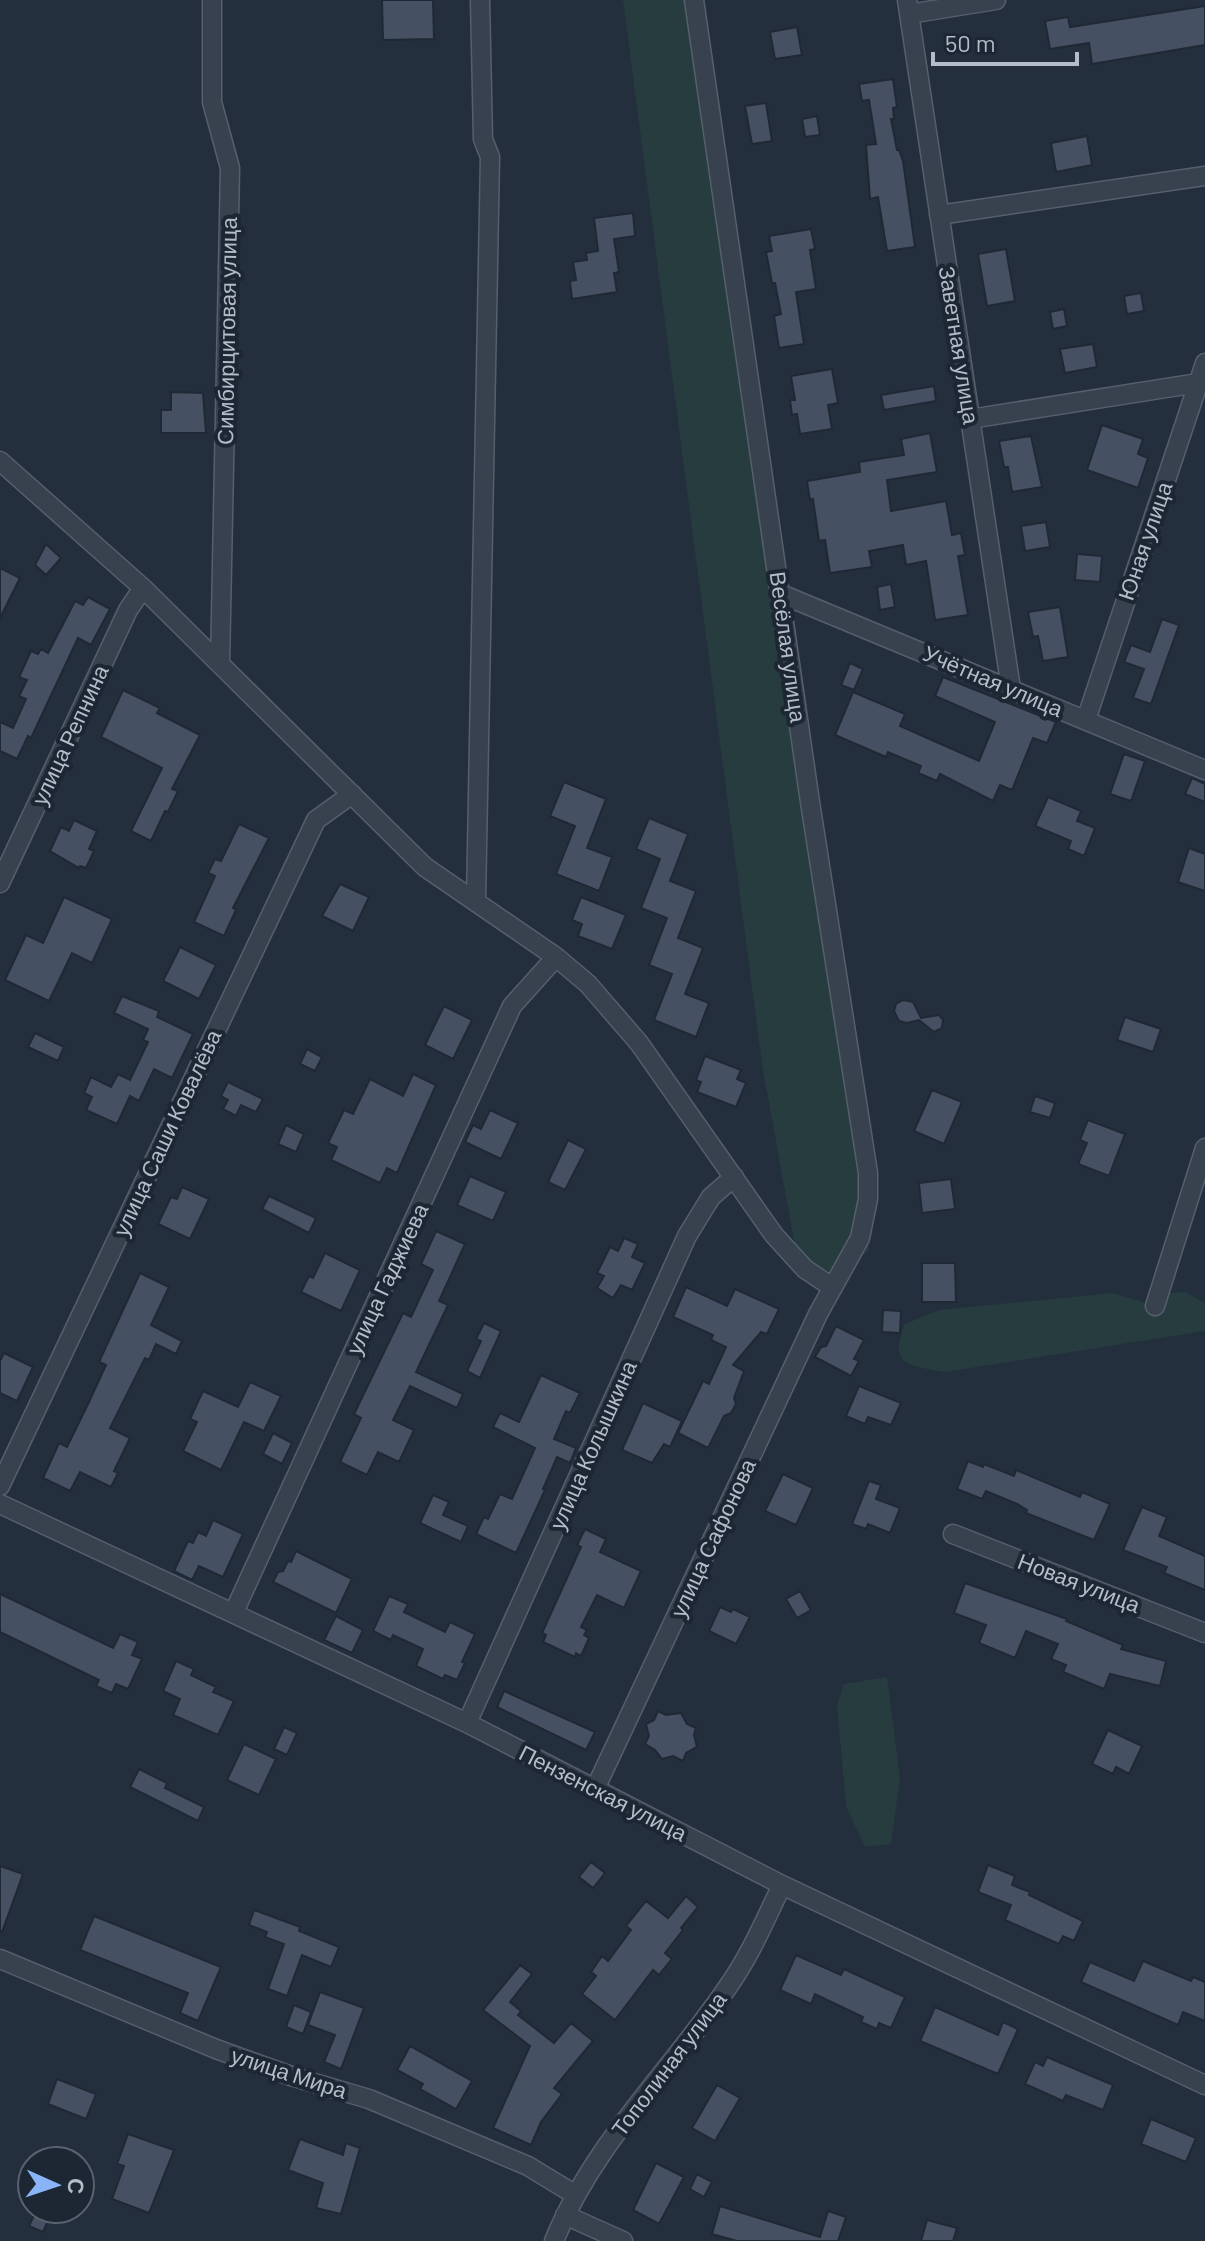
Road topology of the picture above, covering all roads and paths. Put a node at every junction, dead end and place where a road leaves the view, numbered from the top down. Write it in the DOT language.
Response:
graph roads {
  1 [pos="212,0"];
  2 [pos="480,0"];
  3 [pos="694,0"];
  4 [pos="996,0"];
  5 [pos="908,7"];
  6 [pos="1205,176"];
  7 [pos="939,215"];
  8 [pos="1205,363"];
  9 [pos="1198,383"];
  10 [pos="970,419"];
  11 [pos="0,461"];
  12 [pos="143,588"];
  13 [pos="781,594"];
  14 [pos="220,664"];
  15 [pos="1011,689"];
  16 [pos="1086,720"];
  17 [pos="1205,770"];
  18 [pos="352,794"];
  19 [pos="0,883"];
  20 [pos="476,901"];
  21 [pos="556,957"];
  22 [pos="1205,1148"];
  23 [pos="734,1177"];
  24 [pos="832,1287"];
  25 [pos="1155,1306"];
  26 [pos="0,1486"];
  27 [pos="0,1504"];
  28 [pos="953,1534"];
  29 [pos="234,1612"];
  30 [pos="1205,1633"];
  31 [pos="467,1723"];
  32 [pos="595,1789"];
  33 [pos="782,1885"];
  34 [pos="0,1959"];
  35 [pos="1205,2085"];
  36 [pos="574,2194"];
  37 [pos="565,2215"];
  38 [pos="554,2241"];
  39 [pos="623,2241"];
  1 -- 14 [label="street, Симбирцитовая улица"];
  2 -- 20 [label="street"];
  3 -- 13 [label="street, Весёлая улица"];
  4 -- 5 [label="street"];
  5 -- 7 [label="street, Заветная улица"];
  6 -- 7 [label="street"];
  7 -- 10 [label="street, Заветная улица"];
  8 -- 9 [label="street, Юная улица"];
  9 -- 10 [label="street"];
  9 -- 16 [label="street, Юная улица"];
  10 -- 15 [label="street, Заветная улица"];
  11 -- 12 [label="street"];
  12 -- 14 [label="street"];
  12 -- 19 [label="street, улица Репнина"];
  13 -- 15 [label="street, Учётная улица"];
  13 -- 24 [label="street, Весёлая улица"];
  14 -- 18 [label="street"];
  15 -- 16 [label="street, Учётная улица"];
  16 -- 17 [label="street, Учётная улица"];
  18 -- 20 [label="street"];
  18 -- 26 [label="street, улица Саши Ковалёва"];
  20 -- 21 [label="street"];
  21 -- 23 [label="street"];
  21 -- 29 [label="street, улица Гаджиева"];
  22 -- 25 [label="street"];
  23 -- 24 [label="street"];
  23 -- 31 [label="street, улица Колышкина"];
  24 -- 32 [label="street, улица Сафонова"];
  27 -- 29 [label="street, Пензенская улица"];
  28 -- 30 [label="street, Новая улица"];
  29 -- 31 [label="street, Пензенская улица"];
  31 -- 32 [label="street, Пензенская улица"];
  32 -- 33 [label="street, Пензенская улица"];
  33 -- 35 [label="street, Пензенская улица"];
  33 -- 36 [label="street, Тополиная улица"];
  34 -- 36 [label="street, улица Мира"];
  36 -- 37 [label="street, Тополиная улица"];
  37 -- 38 [label="street, Тополиная улица"];
  37 -- 39 [label="street"];
}
